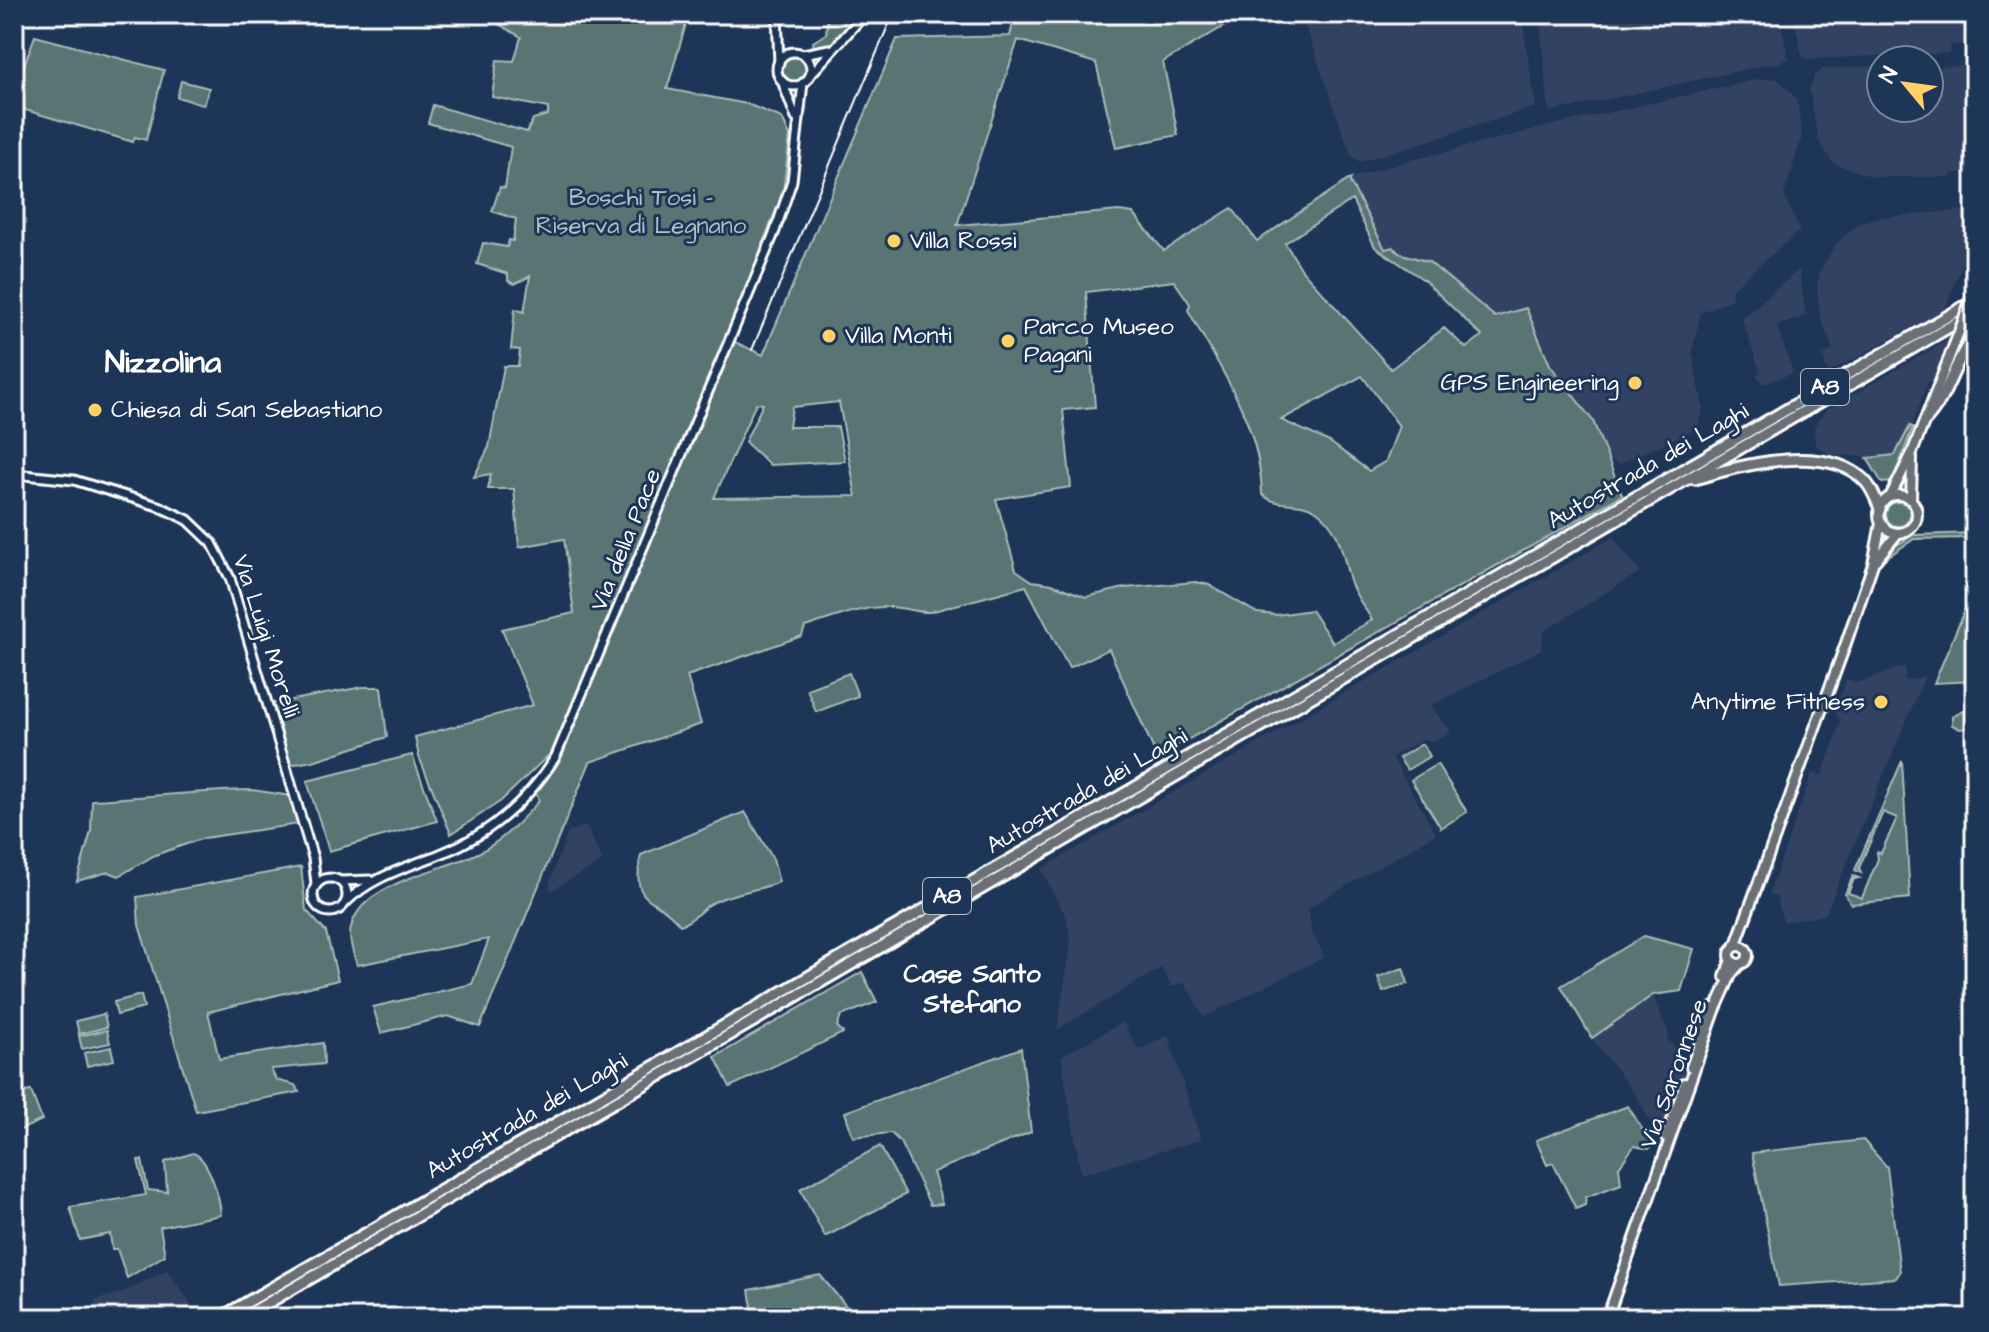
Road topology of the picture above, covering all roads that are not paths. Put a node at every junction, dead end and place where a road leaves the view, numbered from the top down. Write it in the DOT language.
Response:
graph roads {
  1 [pos="777,14"];
  2 [pos="865,14"];
  3 [pos="779,31"];
  4 [pos="831,48"];
  5 [pos="792,52"];
  6 [pos="803,54"];
  7 [pos="779,63"];
  8 [pos="810,76"];
  9 [pos="781,79"];
  10 [pos="803,83"];
  11 [pos="797,124"];
  12 [pos="1975,290"];
  13 [pos="1975,300"];
  14 [pos="1975,312"];
  15 [pos="1975,333"];
  16 [pos="1925,421"];
  17 [pos="1912,453"];
  18 [pos="14,474"];
  19 [pos="1680,483"];
  20 [pos="1890,497"];
  21 [pos="1911,499"];
  22 [pos="1880,509"];
  23 [pos="1881,523"];
  24 [pos="1898,533"];
  25 [pos="1873,564"];
  26 [pos="313,858"];
  27 [pos="326,878"];
  28 [pos="372,880"];
  29 [pos="340,881"];
  30 [pos="316,884"];
  31 [pos="346,902"];
  32 [pos="1740,948"];
  33 [pos="1735,962"];
  34 [pos="220,1318"];
  35 [pos="242,1318"];
  36 [pos="1607,1318"];
  1 -- 3 [label="main road"];
  2 -- 4 [label="main road"];
  3 -- 5 [label="main road"];
  3 -- 7 [label="main road"];
  4 -- 6 [label="main road"];
  4 -- 8 [label="main road"];
  5 -- 6 [label="main road"];
  5 -- 7 [label="main road"];
  6 -- 8 [label="main road"];
  7 -- 9 [label="main road"];
  8 -- 10 [label="main road"];
  9 -- 10 [label="main road"];
  9 -- 11 [label="main road, Via della Pace"];
  10 -- 11 [label="main road, Via della Pace"];
  11 -- 28 [label="main road, Via della Pace"];
  12 -- 16 [label="main road, Via Saronnese, bridge"];
  13 -- 34 [label="highway, Autostrada dei Laghi / A8"];
  14 -- 19 [label="highway, Autostrada dei Laghi / A8"];
  15 -- 16 [label="highway"];
  16 -- 17 [label="main road, Via Saronnese"];
  17 -- 20 [label="main road, Via Saronnese"];
  17 -- 21 [label="main road, Via Saronnese"];
  18 -- 26 [label="main road, Via Luigi Morelli"];
  19 -- 22 [label="highway"];
  19 -- 35 [label="highway, Autostrada dei Laghi / A8"];
  20 -- 21 [label="main road"];
  20 -- 22 [label="main road, Via Saronnese"];
  21 -- 24 [label="main road, Via Saronnese"];
  22 -- 23 [label="main road, Via Saronnese"];
  23 -- 24 [label="main road"];
  23 -- 25 [label="main road, Via Saronnese"];
  24 -- 25 [label="main road, Via Saronnese"];
  25 -- 32 [label="main road, Via Saronnese"];
  26 -- 27 [label="main road"];
  26 -- 30 [label="main road"];
  27 -- 29 [label="main road"];
  27 -- 30 [label="main road"];
  28 -- 29 [label="main road, Via della Pace"];
  28 -- 31 [label="main road, Via della Pace"];
  29 -- 31 [label="main road"];
  30 -- 31 [label="main road"];
  32 -- 33 [label="main road, Via Saronnese"];
  32 -- 33 [label="main road, Via Saronnese"];
  33 -- 36 [label="main road, Via Saronnese"];
}
